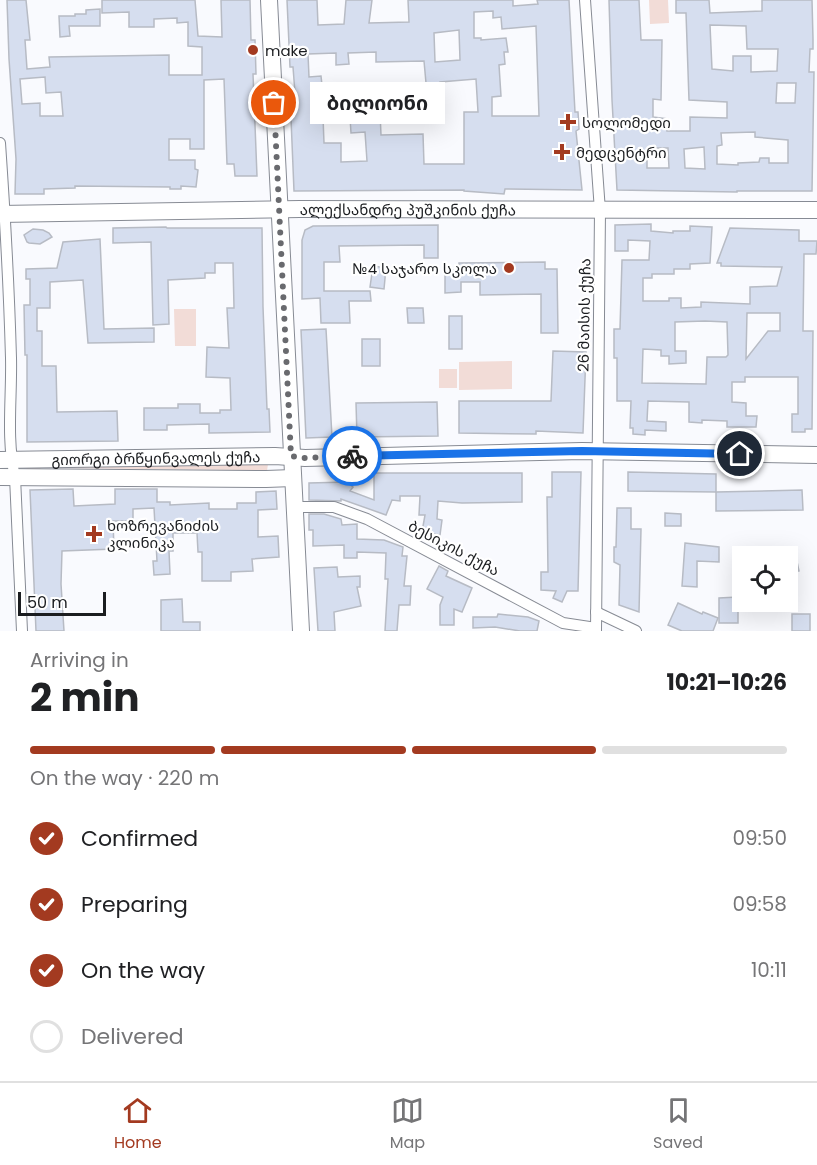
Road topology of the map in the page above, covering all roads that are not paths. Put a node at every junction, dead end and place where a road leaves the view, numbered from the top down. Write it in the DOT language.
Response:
graph roads {
  1 [pos="269,0"];
  2 [pos="585,0"];
  3 [pos="0,143"];
  4 [pos="278,210"];
  5 [pos="817,210"];
  6 [pos="600,211"];
  7 [pos="3,214"];
  8 [pos="598,452"];
  9 [pos="817,455"];
  10 [pos="291,456"];
  11 [pos="5,460"];
  12 [pos="8,477"];
  13 [pos="293,478"];
  14 [pos="295,507"];
  15 [pos="596,612"];
  16 [pos="596,629"];
  17 [pos="22,631"];
  18 [pos="301,631"];
  19 [pos="636,631"];
  1 -- 4 [label="street"];
  2 -- 6 [label="street, 26 მაისის ქუჩა"];
  3 -- 7 [label="street"];
  4 -- 6 [label="street, ალექსანდრე პუშკინის ქუჩა"];
  4 -- 7 [label="street, ალექსანდრე პუშკინის ქუჩა"];
  4 -- 10 [label="street"];
  5 -- 6 [label="street, ალექსანდრე პუშკინის ქუჩა"];
  6 -- 8 [label="street, 26 მაისის ქუჩა"];
  7 -- 11 [label="street"];
  8 -- 9 [label="street, გიორგი ბრწყინვალეს ქუჩა"];
  8 -- 10 [label="street, გიორგი ბრწყინვალეს ქუჩა"];
  8 -- 15 [label="street, 26 მაისის ქუჩა"];
  10 -- 11 [label="street, გიორგი ბრწყინვალეს ქუჩა"];
  10 -- 13 [label="street"];
  11 -- 12 [label="street"];
  12 -- 13 [label="street, გიორგი ბრწყინვალეს ქუჩა"];
  12 -- 17 [label="street"];
  13 -- 14 [label="street"];
  14 -- 16 [label="street, ბესიკის ქუჩა"];
  14 -- 18 [label="street"];
  15 -- 16 [label="street, 26 მაისის ქუჩა"];
  15 -- 19 [label="street"];
}
